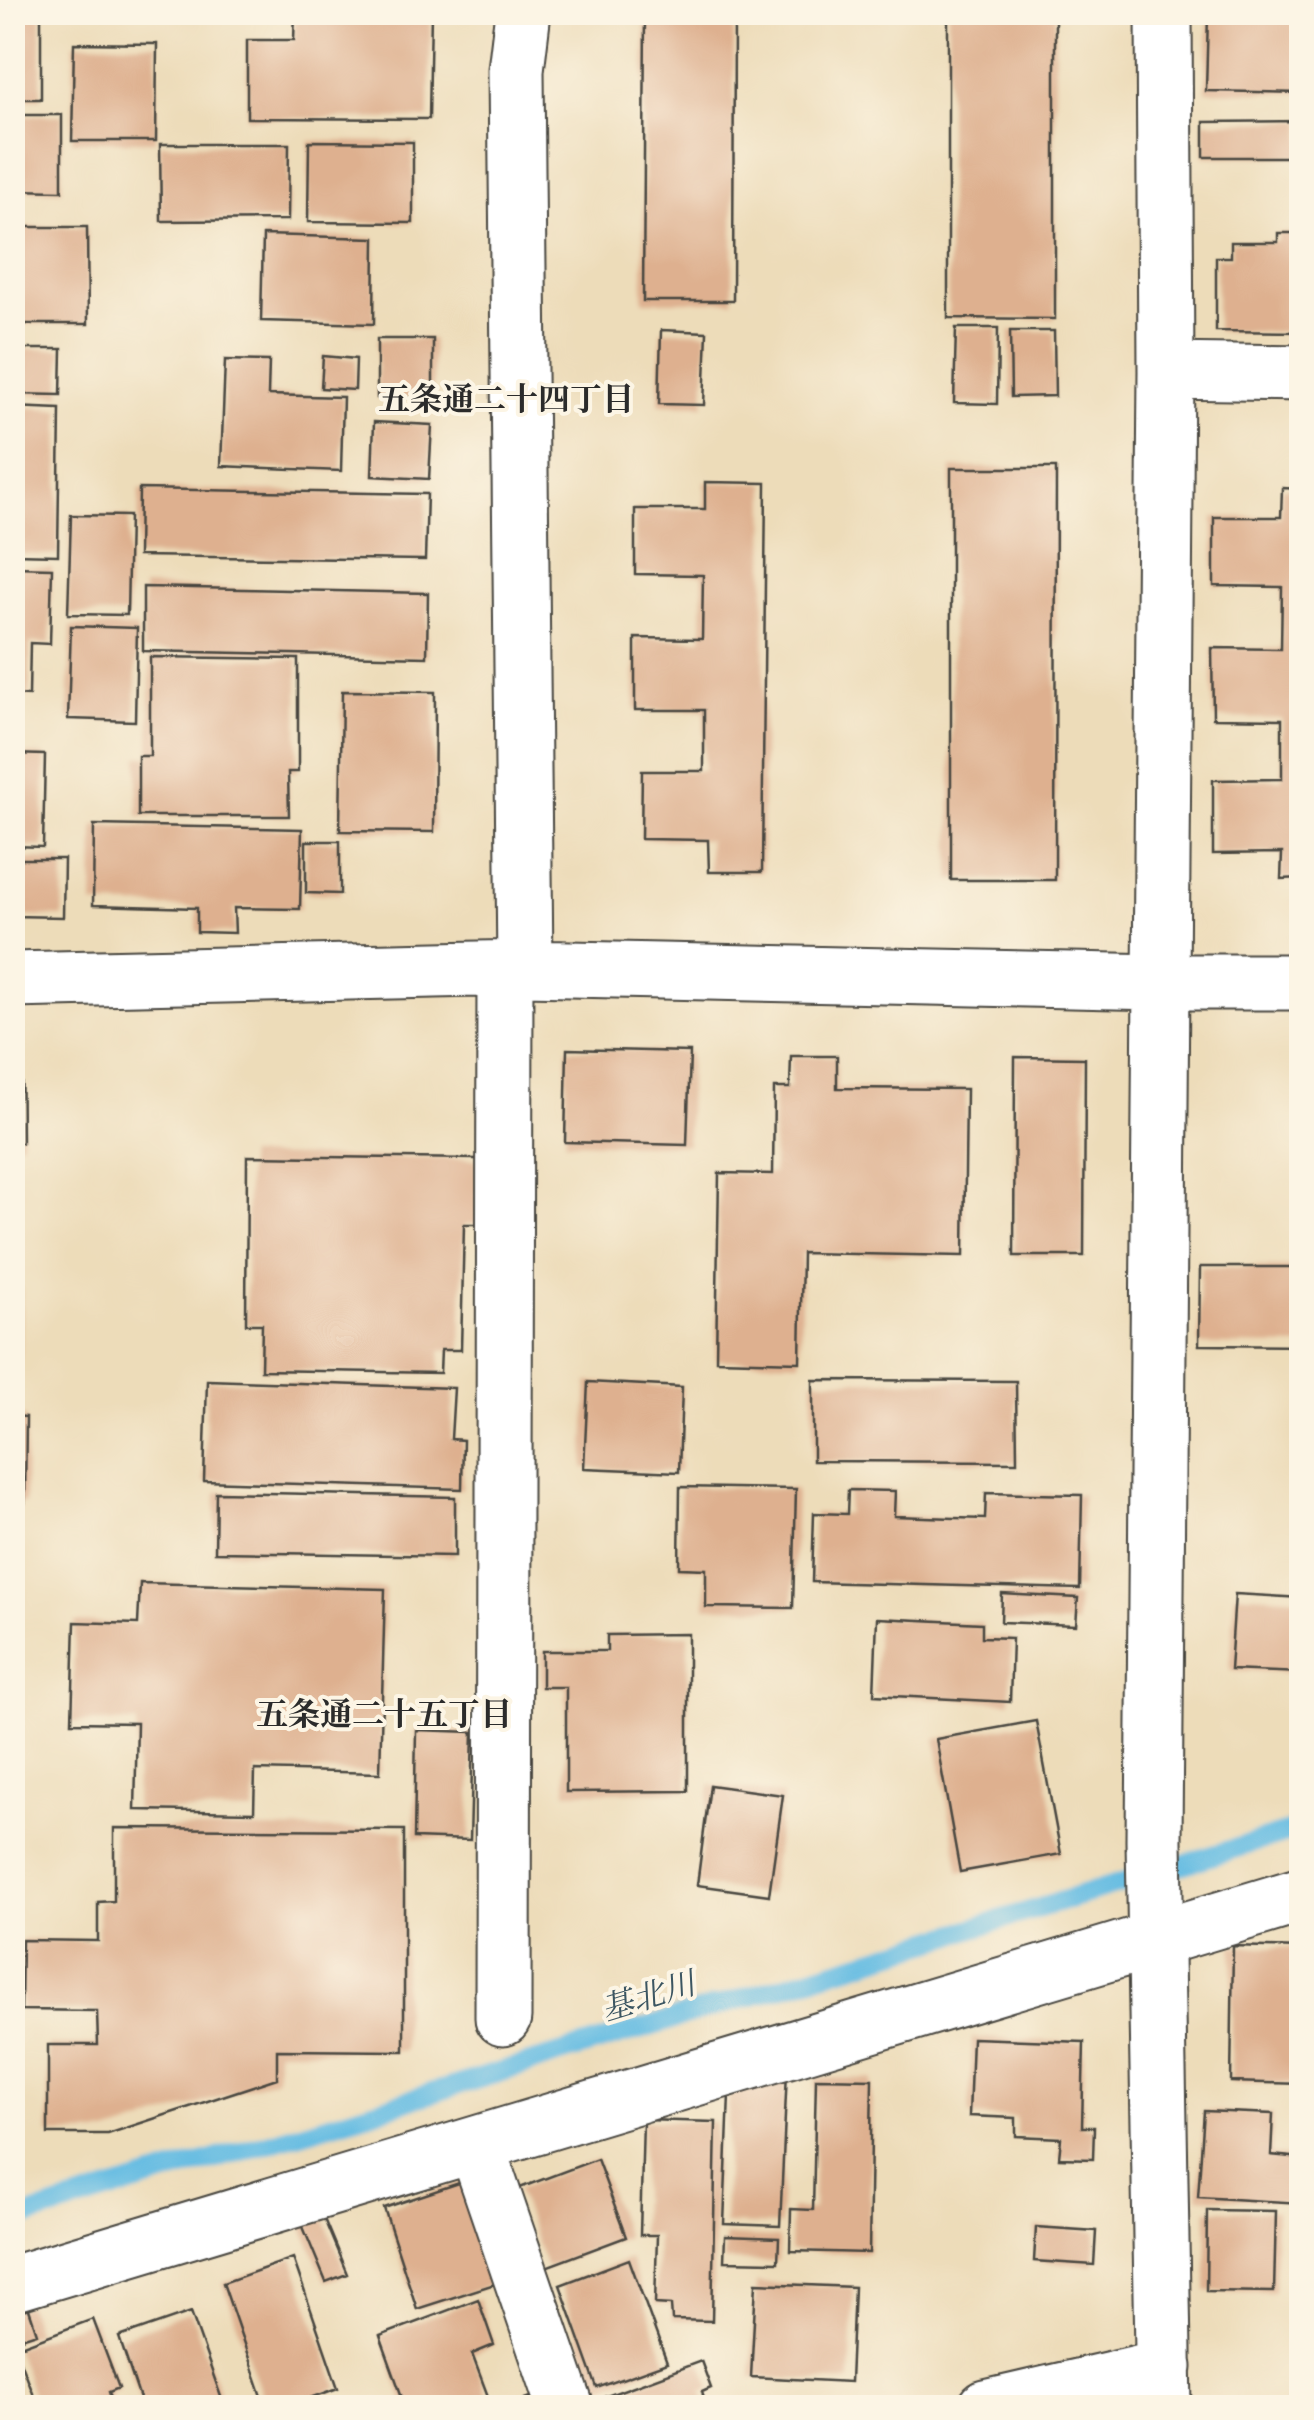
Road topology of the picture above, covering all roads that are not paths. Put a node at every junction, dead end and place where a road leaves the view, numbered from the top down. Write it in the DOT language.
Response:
graph roads {
  1 [pos="522,12"];
  2 [pos="1164,12"];
  3 [pos="1166,371"];
  4 [pos="1302,373"];
  5 [pos="515,969"];
  6 [pos="12,980"];
  7 [pos="1159,982"];
  8 [pos="1302,982"];
  9 [pos="1302,1895"];
  10 [pos="1156,1928"];
  11 [pos="504,2018"];
  12 [pos="476,2145"];
  13 [pos="12,2284"];
  14 [pos="1164,2387"];
  15 [pos="566,2408"];
  16 [pos="986,2408"];
  1 -- 5 [label="street"];
  2 -- 3 [label="street"];
  3 -- 4 [label="street"];
  3 -- 7 [label="street"];
  5 -- 6 [label="street"];
  5 -- 7 [label="street"];
  5 -- 11 [label="street"];
  7 -- 8 [label="street"];
  7 -- 10 [label="street"];
  9 -- 10 [label="street"];
  10 -- 12 [label="street"];
  10 -- 14 [label="street"];
  12 -- 13 [label="street"];
  12 -- 15 [label="street"];
  14 -- 16 [label="street"];
}
